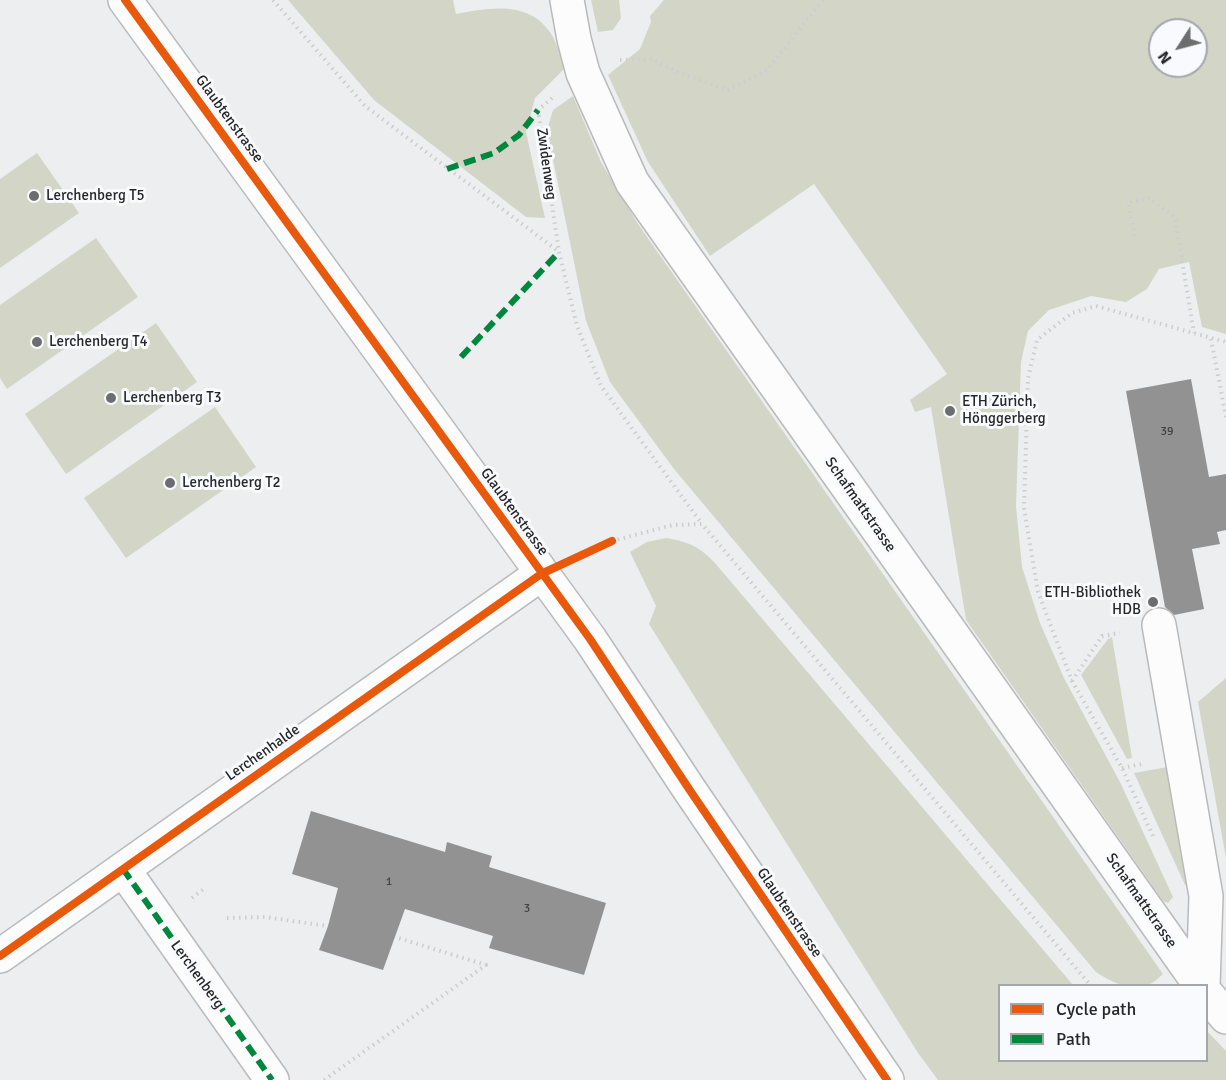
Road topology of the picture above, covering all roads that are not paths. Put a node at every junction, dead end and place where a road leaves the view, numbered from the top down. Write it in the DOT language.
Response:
graph roads {
  1 [pos="125,0"];
  2 [pos="567,0"];
  3 [pos="541,574"];
  4 [pos="1159,626"];
  5 [pos="123,869"];
  6 [pos="0,956"];
  7 [pos="1201,984"];
  8 [pos="1202,984"];
  9 [pos="1208,995"];
  10 [pos="1226,1017"];
  11 [pos="272,1080"];
  12 [pos="886,1080"];
  1 -- 3 [label="street, Glaubtenstrasse"];
  2 -- 7 [label="street, Schafmattstrasse"];
  3 -- 5 [label="street, Lerchenhalde"];
  3 -- 12 [label="street, Glaubtenstrasse"];
  4 -- 8 [label="street"];
  5 -- 6 [label="street, Lerchenhalde"];
  5 -- 11 [label="street, Lerchenberg"];
  9 -- 10 [label="street"];
}
